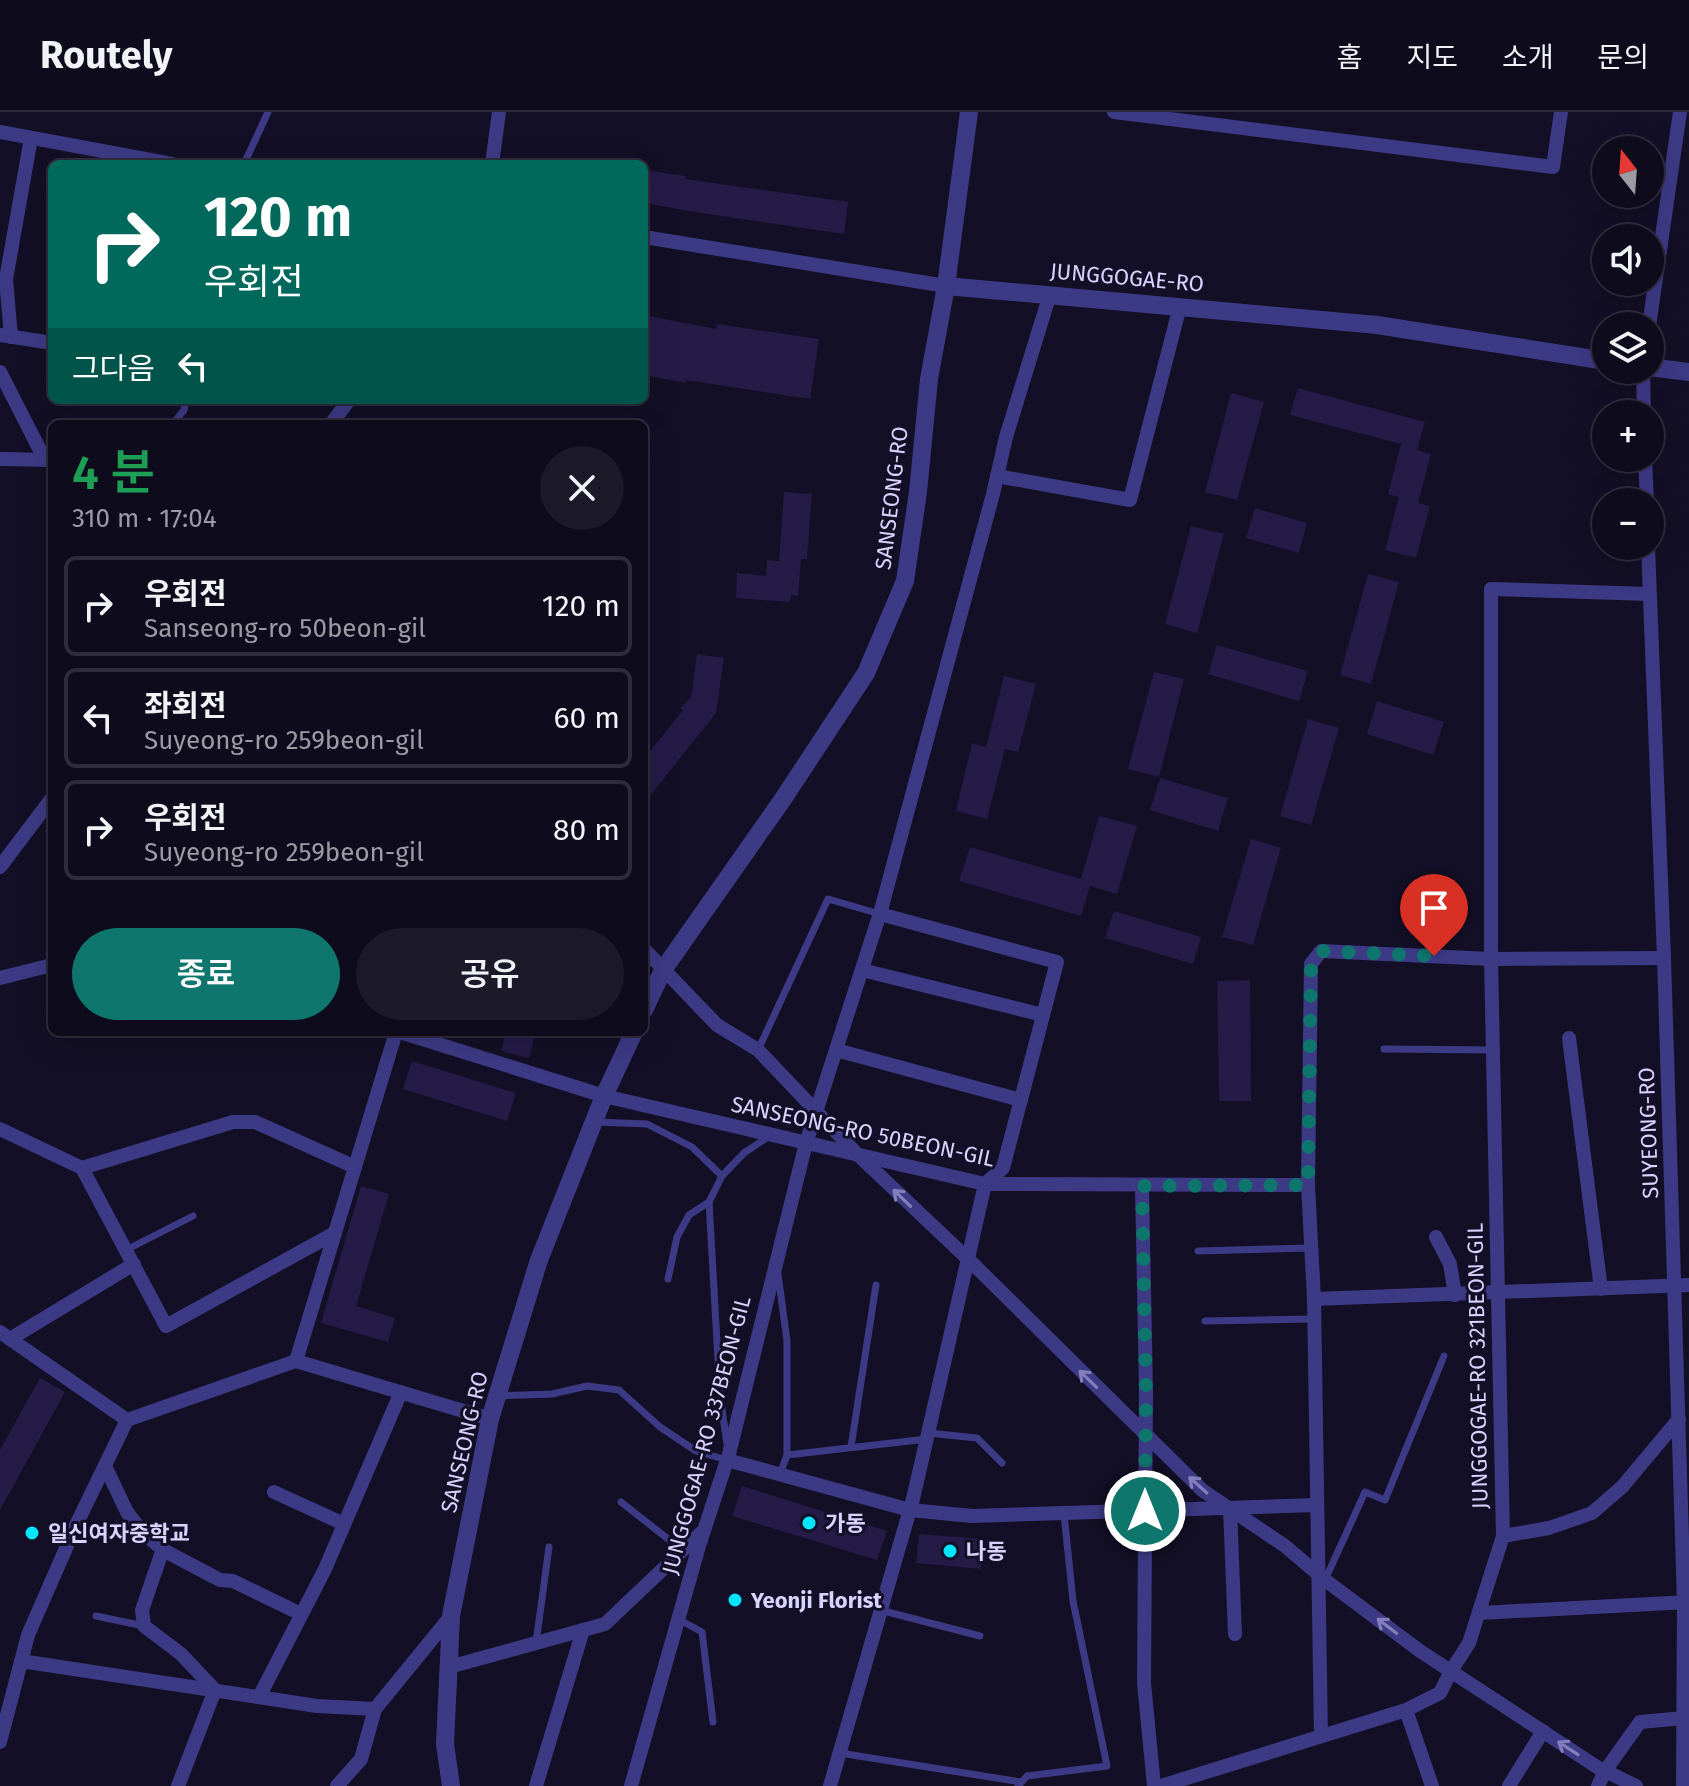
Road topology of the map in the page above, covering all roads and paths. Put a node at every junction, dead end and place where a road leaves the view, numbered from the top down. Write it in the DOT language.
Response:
graph roads {
  1 [pos="268,112"];
  2 [pos="499,112"];
  3 [pos="969,112"];
  4 [pos="1114,112"];
  5 [pos="1561,112"];
  6 [pos="1680,112"];
  7 [pos="0,132"];
  8 [pos="31,138"];
  9 [pos="150,160"];
  10 [pos="246,160"];
  11 [pos="493,160"];
  12 [pos="648,238"];
  13 [pos="946,286"];
  14 [pos="1050,294"];
  15 [pos="1180,306"];
  16 [pos="1651,312"];
  17 [pos="5,336"];
  18 [pos="48,342"];
  19 [pos="1592,359"];
  20 [pos="1664,369"];
  21 [pos="0,372"];
  22 [pos="1689,372"];
  23 [pos="0,459"];
  24 [pos="48,460"];
  25 [pos="997,476"];
  26 [pos="1648,560"];
  27 [pos="1649,594"];
  28 [pos="48,803"];
  29 [pos="2,859"];
  30 [pos="880,914"];
  31 [pos="648,953"];
  32 [pos="1664,958"];
  33 [pos="1491,959"];
  34 [pos="48,966"];
  35 [pos="663,970"];
  36 [pos="862,970"];
  37 [pos="0,978"];
  38 [pos="648,1002"];
  39 [pos="1043,1015"];
  40 [pos="397,1036"];
  41 [pos="411,1036"];
  42 [pos="632,1036"];
  43 [pos="1569,1038"];
  44 [pos="1384,1049"];
  45 [pos="758,1050"];
  46 [pos="836,1050"];
  47 [pos="1493,1050"];
  48 [pos="604,1096"];
  49 [pos="1021,1100"];
  50 [pos="816,1110"];
  51 [pos="594,1122"];
  52 [pos="0,1129"];
  53 [pos="771,1135"];
  54 [pos="806,1143"];
  55 [pos="857,1154"];
  56 [pos="355,1167"];
  57 [pos="82,1168"];
  58 [pos="722,1176"];
  59 [pos="985,1184"];
  60 [pos="1308,1185"];
  61 [pos="1142,1186"];
  62 [pos="709,1202"];
  63 [pos="193,1216"];
  64 [pos="335,1233"];
  65 [pos="1436,1237"];
  66 [pos="1311,1248"];
  67 [pos="126,1250"];
  68 [pos="1198,1251"];
  69 [pos="968,1259"];
  70 [pos="776,1263"];
  71 [pos="134,1264"];
  72 [pos="668,1279"];
  73 [pos="876,1285"];
  74 [pos="1682,1286"];
  75 [pos="1601,1289"];
  76 [pos="1498,1293"];
  77 [pos="1455,1295"];
  78 [pos="1314,1299"];
  79 [pos="1314,1319"];
  80 [pos="1205,1321"];
  81 [pos="5,1335"];
  82 [pos="1444,1356"];
  83 [pos="296,1361"];
  84 [pos="401,1392"];
  85 [pos="497,1396"];
  86 [pos="1684,1399"];
  87 [pos="490,1419"];
  88 [pos="1679,1419"];
  89 [pos="127,1420"];
  90 [pos="1145,1432"];
  91 [pos="928,1436"];
  92 [pos="851,1447"];
  93 [pos="787,1455"];
  94 [pos="728,1457"];
  95 [pos="1002,1463"];
  96 [pos="105,1466"];
  97 [pos="780,1474"];
  98 [pos="274,1492"];
  99 [pos="621,1502"];
  100 [pos="1317,1505"];
  101 [pos="1230,1509"];
  102 [pos="910,1510"];
  103 [pos="1145,1511"];
  104 [pos="1064,1512"];
  105 [pos="344,1524"];
  106 [pos="704,1530"];
  107 [pos="1503,1536"];
  108 [pos="549,1547"];
  109 [pos="163,1549"];
  110 [pos="682,1551"];
  111 [pos="1322,1578"];
  112 [pos="1687,1602"];
  113 [pos="879,1610"];
  114 [pos="1479,1613"];
  115 [pos="301,1614"];
  116 [pos="96,1616"];
  117 [pos="451,1616"];
  118 [pos="678,1619"];
  119 [pos="144,1626"];
  120 [pos="583,1630"];
  121 [pos="1235,1634"];
  122 [pos="980,1636"];
  123 [pos="536,1643"];
  124 [pos="1687,1652"];
  125 [pos="21,1661"];
  126 [pos="449,1667"];
  127 [pos="1451,1671"];
  128 [pos="215,1690"];
  129 [pos="259,1697"];
  130 [pos="375,1709"];
  131 [pos="1406,1710"];
  132 [pos="1684,1718"];
  133 [pos="713,1722"];
  134 [pos="1543,1731"];
  135 [pos="1321,1736"];
  136 [pos="0,1742"];
  137 [pos="840,1753"];
  138 [pos="1605,1771"];
  139 [pos="1019,1784"];
  140 [pos="178,1786"];
  141 [pos="337,1786"];
  142 [pos="451,1786"];
  143 [pos="536,1786"];
  144 [pos="631,1786"];
  145 [pos="830,1786"];
  146 [pos="1154,1786"];
  147 [pos="1161,1786"];
  148 [pos="1432,1786"];
  149 [pos="1509,1786"];
  150 [pos="1598,1786"];
  151 [pos="1636,1786"];
  152 [pos="1683,1786"];
  1 -- 10 [label="lane"];
  2 -- 11 [label="street"];
  3 -- 13 [label="street, SANSEONG-RO"];
  4 -- 5 [label="street"];
  6 -- 16 [label="street"];
  7 -- 8 [label="street"];
  8 -- 9 [label="street"];
  8 -- 17 [label="street"];
  12 -- 13 [label="street, JUNGGOGAE-RO"];
  13 -- 14 [label="street, JUNGGOGAE-RO"];
  13 -- 35 [label="street, SANSEONG-RO"];
  14 -- 15 [label="street, JUNGGOGAE-RO"];
  14 -- 25 [label="street, JUNGGOGAE-RO 337BEON-GIL"];
  15 -- 19 [label="street, JUNGGOGAE-RO"];
  15 -- 25 [label="street"];
  17 -- 18 [label="street"];
  20 -- 22 [label="street"];
  21 -- 24 [label="street"];
  23 -- 24 [label="street"];
  25 -- 30 [label="street, JUNGGOGAE-RO 337BEON-GIL"];
  26 -- 27 [label="street, SUYEONG-RO"];
  27 -- 32 [label="street, SUYEONG-RO"];
  27 -- 33 [label="street, JUNGGOGAE-RO 321BEON-GIL"];
  28 -- 29 [label="street"];
  30 -- 36 [label="street, JUNGGOGAE-RO 337BEON-GIL"];
  30 -- 39 [label="street"];
  30 -- 45 [label="lane"];
  31 -- 35 [label="street"];
  32 -- 33 [label="street"];
  32 -- 74 [label="street, SUYEONG-RO"];
  33 -- 47 [label="street, JUNGGOGAE-RO 321BEON-GIL"];
  33 -- 60 [label="street"];
  34 -- 37 [label="street"];
  35 -- 38 [label="street, SANSEONG-RO"];
  35 -- 45 [label="street"];
  36 -- 39 [label="street"];
  36 -- 46 [label="street, JUNGGOGAE-RO 337BEON-GIL"];
  39 -- 49 [label="street"];
  40 -- 56 [label="street"];
  41 -- 48 [label="street, SANSEONG-RO 50BEON-GIL"];
  42 -- 48 [label="street, SANSEONG-RO"];
  43 -- 75 [label="street"];
  44 -- 47 [label="lane"];
  45 -- 50 [label="street"];
  46 -- 49 [label="street"];
  46 -- 50 [label="street, JUNGGOGAE-RO 337BEON-GIL"];
  47 -- 76 [label="street, JUNGGOGAE-RO 321BEON-GIL"];
  48 -- 51 [label="street, SANSEONG-RO"];
  48 -- 53 [label="street, SANSEONG-RO 50BEON-GIL"];
  49 -- 59 [label="street"];
  50 -- 54 [label="street, JUNGGOGAE-RO 337BEON-GIL"];
  50 -- 55 [label="street"];
  51 -- 58 [label="lane"];
  51 -- 85 [label="street, SANSEONG-RO"];
  52 -- 57 [label="street"];
  53 -- 54 [label="street, SANSEONG-RO 50BEON-GIL"];
  53 -- 58 [label="lane"];
  54 -- 55 [label="street, SANSEONG-RO 50BEON-GIL"];
  54 -- 70 [label="street, JUNGGOGAE-RO 337BEON-GIL"];
  55 -- 59 [label="street, SANSEONG-RO 50BEON-GIL"];
  69 -- 55 [label="street, one-way"];
  56 -- 57 [label="street"];
  56 -- 64 [label="street"];
  57 -- 67 [label="street"];
  58 -- 62 [label="lane"];
  59 -- 61 [label="street, SANSEONG-RO 50BEON-GIL"];
  59 -- 69 [label="street"];
  60 -- 61 [label="street, SANSEONG-RO 50BEON-GIL"];
  60 -- 66 [label="street"];
  61 -- 90 [label="street"];
  62 -- 72 [label="lane"];
  62 -- 94 [label="lane"];
  63 -- 67 [label="lane"];
  64 -- 71 [label="street"];
  64 -- 83 [label="street"];
  65 -- 77 [label="street"];
  66 -- 68 [label="lane"];
  66 -- 78 [label="street"];
  67 -- 71 [label="street"];
  90 -- 69 [label="street, one-way"];
  69 -- 91 [label="street"];
  70 -- 93 [label="lane, JUNGGOGAE-RO 337BEON-GIL"];
  70 -- 94 [label="street, JUNGGOGAE-RO 337BEON-GIL"];
  71 -- 81 [label="street"];
  73 -- 92 [label="lane"];
  74 -- 75 [label="street"];
  74 -- 86 [label="street, SUYEONG-RO"];
  75 -- 76 [label="street"];
  76 -- 77 [label="street"];
  76 -- 107 [label="street, JUNGGOGAE-RO 321BEON-GIL"];
  77 -- 78 [label="street"];
  78 -- 79 [label="street"];
  79 -- 80 [label="lane"];
  79 -- 100 [label="street"];
  81 -- 89 [label="street"];
  82 -- 111 [label="lane"];
  83 -- 84 [label="street"];
  83 -- 89 [label="street"];
  84 -- 87 [label="street"];
  84 -- 105 [label="street"];
  85 -- 87 [label="street, SANSEONG-RO"];
  85 -- 94 [label="lane"];
  86 -- 88 [label="street, SUYEONG-RO"];
  87 -- 117 [label="street, SANSEONG-RO"];
  88 -- 107 [label="street"];
  88 -- 112 [label="street, SUYEONG-RO"];
  89 -- 96 [label="street"];
  101 -- 90 [label="street, one-way"];
  90 -- 103 [label="street"];
  91 -- 92 [label="lane"];
  91 -- 95 [label="lane"];
  91 -- 102 [label="street"];
  92 -- 93 [label="lane"];
  93 -- 97 [label="lane, JUNGGOGAE-RO 337BEON-GIL"];
  94 -- 97 [label="street"];
  94 -- 106 [label="street, JUNGGOGAE-RO 337BEON-GIL"];
  96 -- 109 [label="street"];
  96 -- 125 [label="street"];
  97 -- 102 [label="street"];
  98 -- 105 [label="street"];
  99 -- 110 [label="lane"];
  100 -- 101 [label="street"];
  100 -- 111 [label="street"];
  101 -- 103 [label="street"];
  101 -- 111 [label="street"];
  101 -- 121 [label="street"];
  102 -- 104 [label="street"];
  102 -- 113 [label="street"];
  103 -- 104 [label="street"];
  103 -- 146 [label="street"];
  104 -- 139 [label="lane"];
  105 -- 115 [label="street"];
  106 -- 110 [label="street"];
  106 -- 118 [label="street, JUNGGOGAE-RO 337BEON-GIL"];
  107 -- 114 [label="street, JUNGGOGAE-RO 321BEON-GIL"];
  108 -- 123 [label="lane"];
  109 -- 115 [label="street"];
  109 -- 119 [label="street"];
  110 -- 120 [label="street"];
  127 -- 111 [label="street, one-way"];
  111 -- 135 [label="street"];
  112 -- 114 [label="street"];
  112 -- 124 [label="street, SUYEONG-RO"];
  113 -- 122 [label="lane"];
  113 -- 137 [label="street"];
  114 -- 127 [label="street, JUNGGOGAE-RO 321BEON-GIL"];
  115 -- 129 [label="street"];
  116 -- 119 [label="lane"];
  117 -- 126 [label="street, SANSEONG-RO"];
  117 -- 130 [label="street"];
  118 -- 133 [label="lane"];
  118 -- 144 [label="street, JUNGGOGAE-RO 337BEON-GIL"];
  119 -- 128 [label="street"];
  120 -- 123 [label="street"];
  120 -- 143 [label="street"];
  123 -- 126 [label="street"];
  124 -- 132 [label="street, SUYEONG-RO"];
  125 -- 128 [label="street"];
  125 -- 136 [label="street"];
  126 -- 142 [label="street, SANSEONG-RO"];
  127 -- 131 [label="street, JUNGGOGAE-RO 321BEON-GIL"];
  127 -- 134 [label="street"];
  128 -- 129 [label="street"];
  128 -- 140 [label="street"];
  129 -- 130 [label="street"];
  130 -- 141 [label="street"];
  131 -- 135 [label="street, JUNGGOGAE-RO 321BEON-GIL"];
  131 -- 148 [label="street"];
  132 -- 138 [label="street"];
  132 -- 152 [label="street, SUYEONG-RO"];
  138 -- 134 [label="street, one-way"];
  134 -- 149 [label="street"];
  135 -- 147 [label="street, JUNGGOGAE-RO 321BEON-GIL"];
  137 -- 139 [label="lane"];
  137 -- 145 [label="street"];
  138 -- 150 [label="street"];
  138 -- 151 [label="street"];
}
